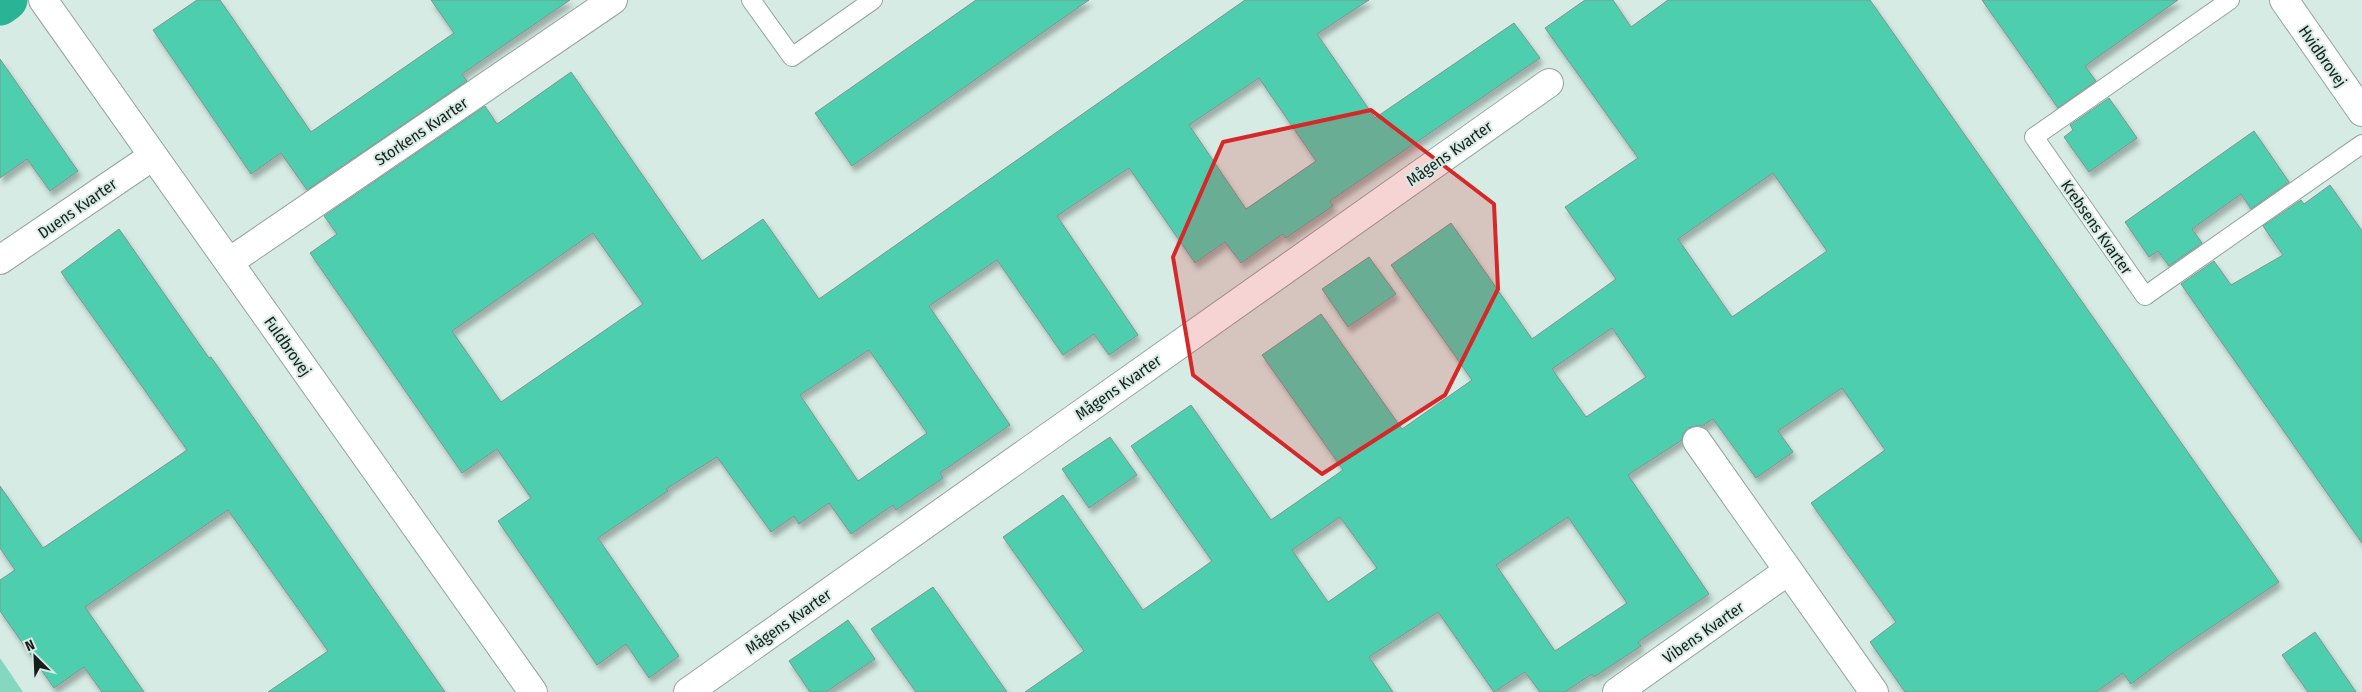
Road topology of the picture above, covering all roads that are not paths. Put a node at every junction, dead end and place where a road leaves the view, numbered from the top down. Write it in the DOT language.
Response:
graph roads {
  1 [pos="43,0"];
  2 [pos="612,0"];
  3 [pos="752,0"];
  4 [pos="873,0"];
  5 [pos="2230,0"];
  6 [pos="2284,0"];
  7 [pos="1549,83"];
  8 [pos="2362,112"];
  9 [pos="2362,144"];
  10 [pos="153,156"];
  11 [pos="0,260"];
  12 [pos="230,262"];
  13 [pos="1697,441"];
  14 [pos="1788,571"];
  15 [pos="533,692"];
  16 [pos="688,692"];
  17 [pos="1617,692"];
  18 [pos="1874,692"];
  1 -- 10 [label="street, Fuldbrovej"];
  2 -- 12 [label="street, Storkens Kvarter"];
  3 -- 4 [label="lane"];
  5 -- 9 [label="lane, Krebsens Kvarter"];
  6 -- 8 [label="street, Hvidbrovej"];
  7 -- 16 [label="street, Mågens Kvarter"];
  10 -- 11 [label="street, Duens Kvarter"];
  10 -- 12 [label="street, Fuldbrovej"];
  12 -- 15 [label="street, Fuldbrovej"];
  13 -- 14 [label="street"];
  14 -- 17 [label="street, Vibens Kvarter"];
  14 -- 18 [label="street"];
}
